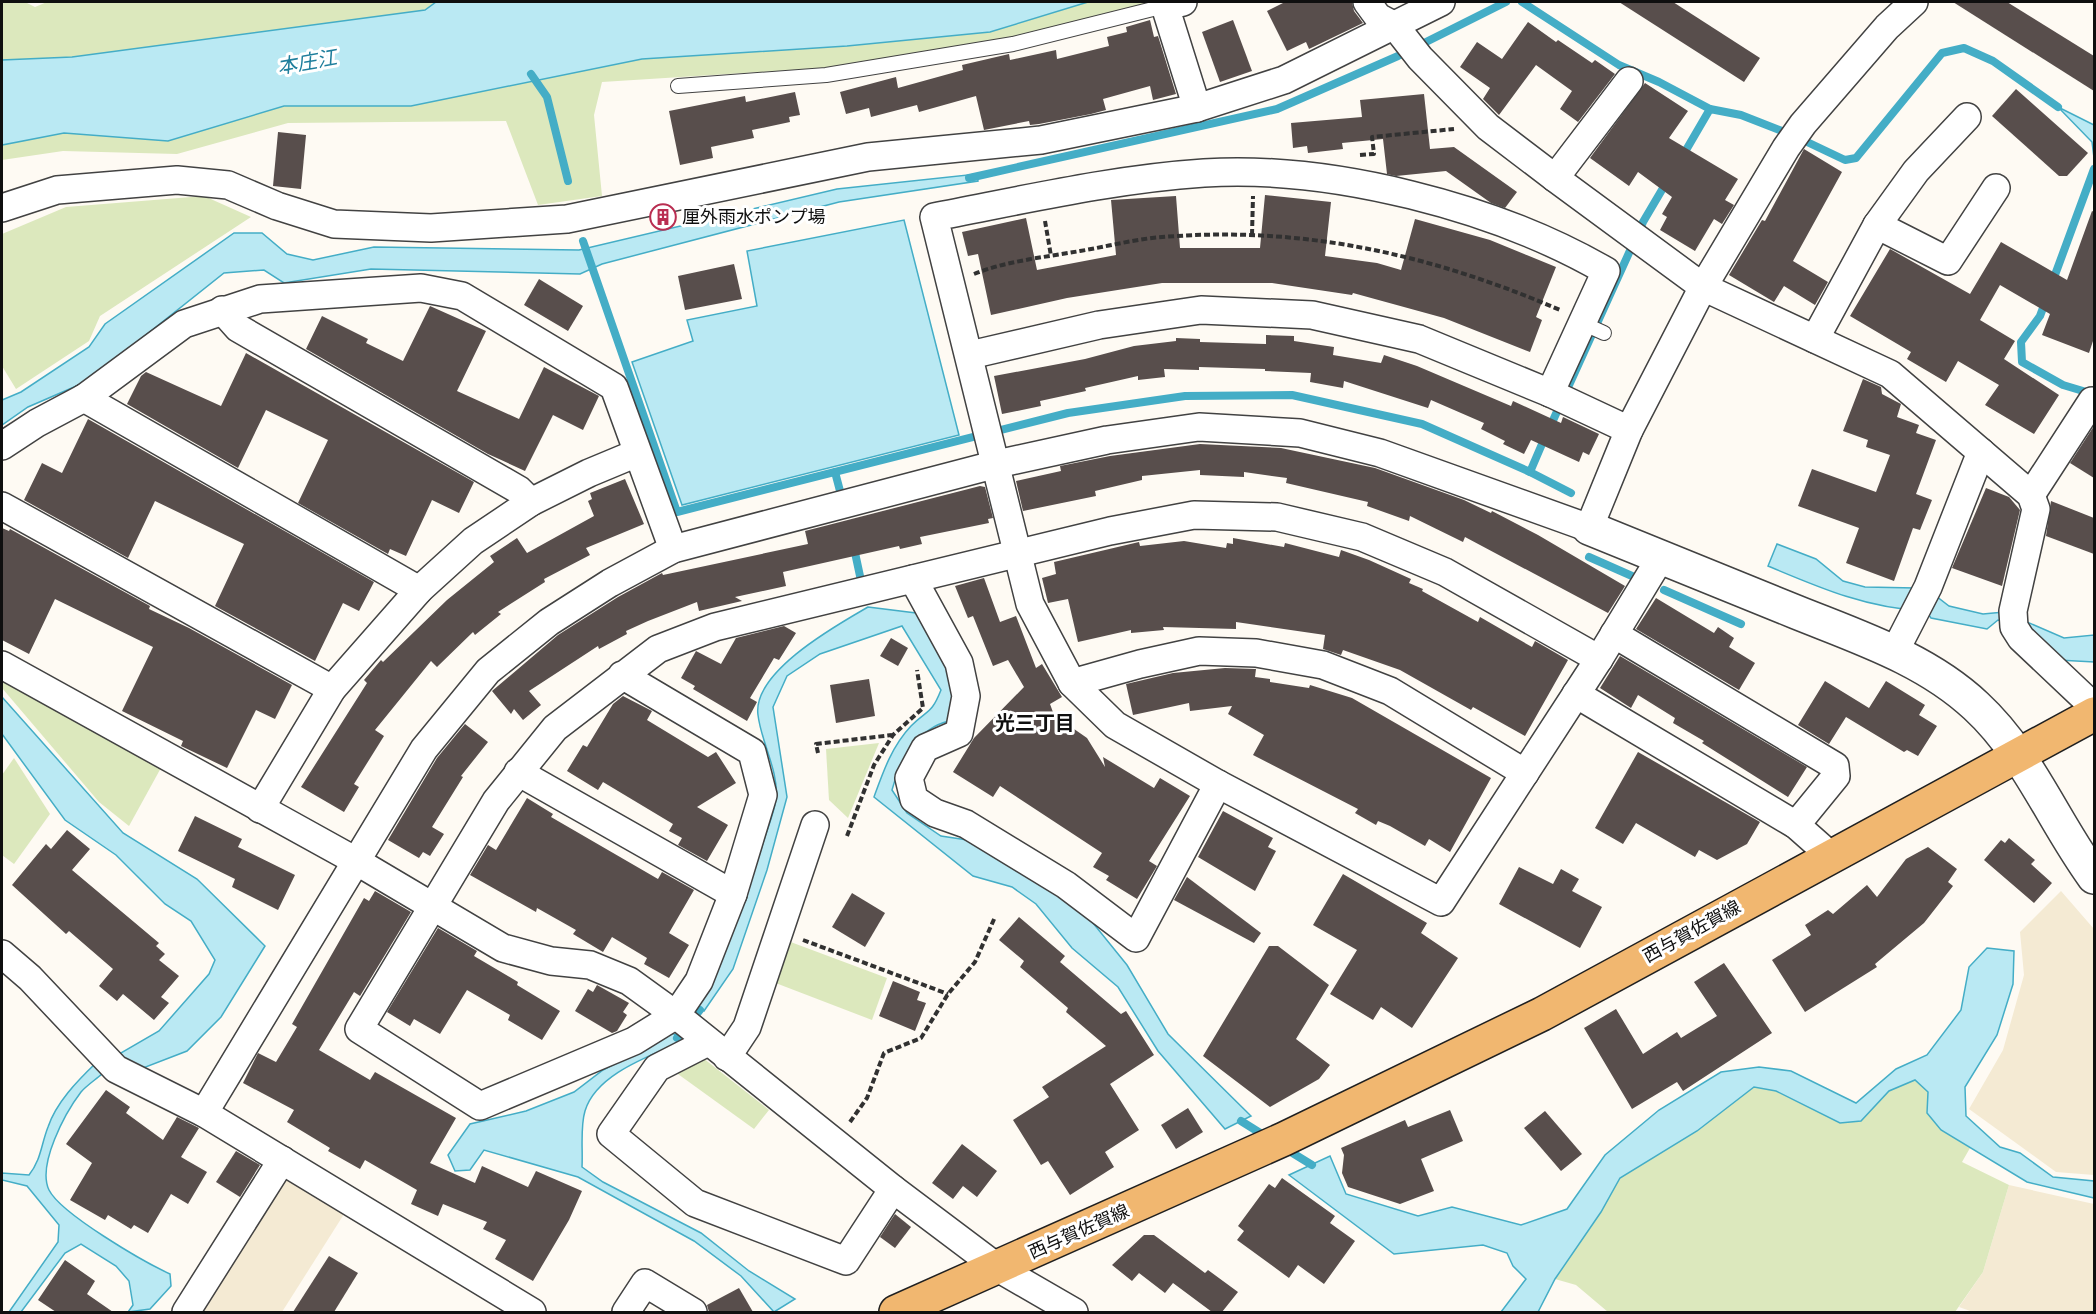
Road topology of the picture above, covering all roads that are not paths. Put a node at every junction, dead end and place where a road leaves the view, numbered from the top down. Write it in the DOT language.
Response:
graph roads {
  1 [pos="1367,2"];
  2 [pos="1441,2"];
  3 [pos="1914,2"];
  4 [pos="1174,4"];
  5 [pos="1406,41"];
  6 [pos="1629,81"];
  7 [pos="678,86"];
  8 [pos="1197,108"];
  9 [pos="1967,117"];
  10 [pos="1555,178"];
  11 [pos="1996,188"];
  12 [pos="2,207"];
  13 [pos="1877,225"];
  14 [pos="1703,287"];
  15 [pos="222,310"];
  16 [pos="1815,339"];
  17 [pos="969,355"];
  18 [pos="1559,397"];
  19 [pos="84,398"];
  20 [pos="2092,401"];
  21 [pos="1629,430"];
  22 [pos="991,443"];
  23 [pos="2,446"];
  24 [pos="1981,452"];
  25 [pos="637,453"];
  26 [pos="2031,495"];
  27 [pos="531,502"];
  28 [pos="2,506"];
  29 [pos="1589,528"];
  30 [pos="673,549"];
  31 [pos="1017,553"];
  32 [pos="1661,557"];
  33 [pos="913,579"];
  34 [pos="419,591"];
  35 [pos="1614,634"];
  36 [pos="1894,653"];
  37 [pos="1599,660"];
  38 [pos="2,665"];
  39 [pos="622,675"];
  40 [pos="1072,683"];
  41 [pos="332,689"];
  42 [pos="1576,694"];
  43 [pos="2094,707"];
  44 [pos="2094,714"];
  45 [pos="2020,755"];
  46 [pos="518,772"];
  47 [pos="1525,773"];
  48 [pos="1218,784"];
  49 [pos="260,809"];
  50 [pos="815,825"];
  51 [pos="1796,825"];
  52 [pos="1831,856"];
  53 [pos="356,861"];
  54 [pos="2094,877"];
  55 [pos="733,894"];
  56 [pos="431,907"];
  57 [pos="2,954"];
  58 [pos="698,1033"];
  59 [pos="204,1113"];
  60 [pos="282,1160"];
  61 [pos="894,1189"];
  62 [pos="998,1268"];
  63 [pos="186,1312"];
  64 [pos="532,1312"];
  65 [pos="626,1312"];
  66 [pos="693,1312"];
  67 [pos="896,1312"];
  68 [pos="1074,1312"];
  1 -- 5 [label="street"];
  2 -- 5 [label="street"];
  3 -- 14 [label="street"];
  4 -- 7 [label="lane"];
  4 -- 8 [label="street"];
  5 -- 8 [label="street"];
  5 -- 10 [label="street"];
  6 -- 10 [label="street"];
  8 -- 12 [label="street"];
  9 -- 13 [label="street"];
  10 -- 14 [label="street"];
  11 -- 13 [label="street"];
  13 -- 16 [label="street"];
  14 -- 16 [label="street"];
  14 -- 21 [label="street"];
  15 -- 19 [label="street"];
  15 -- 25 [label="street"];
  15 -- 27 [label="street"];
  16 -- 24 [label="street"];
  17 -- 18 [label="street"];
  17 -- 18 [label="street"];
  17 -- 22 [label="street"];
  18 -- 21 [label="street"];
  19 -- 23 [label="street"];
  19 -- 34 [label="street"];
  20 -- 26 [label="street"];
  21 -- 29 [label="street"];
  22 -- 29 [label="street"];
  22 -- 30 [label="street"];
  22 -- 31 [label="street"];
  24 -- 26 [label="street"];
  24 -- 36 [label="street"];
  25 -- 27 [label="street"];
  25 -- 30 [label="street"];
  26 -- 43 [label="street"];
  27 -- 34 [label="street"];
  28 -- 41 [label="street"];
  29 -- 32 [label="street"];
  30 -- 53 [label="street"];
  31 -- 33 [label="street"];
  31 -- 37 [label="street"];
  31 -- 40 [label="street"];
  32 -- 35 [label="street"];
  32 -- 36 [label="street"];
  33 -- 39 [label="street"];
  33 -- 48 [label="street"];
  34 -- 41 [label="street"];
  35 -- 37 [label="street"];
  35 -- 51 [label="street"];
  36 -- 45 [label="street"];
  37 -- 42 [label="street"];
  38 -- 49 [label="street"];
  39 -- 46 [label="street"];
  39 -- 55 [label="street"];
  40 -- 47 [label="street"];
  40 -- 48 [label="street"];
  41 -- 49 [label="street"];
  42 -- 47 [label="street"];
  42 -- 51 [label="street"];
  44 -- 45 [label="main road, 西与賀佐賀線"];
  45 -- 52 [label="main road, 西与賀佐賀線"];
  45 -- 54 [label="street"];
  46 -- 55 [label="street"];
  46 -- 56 [label="street"];
  47 -- 48 [label="street"];
  49 -- 53 [label="street"];
  50 -- 58 [label="street"];
  51 -- 52 [label="street"];
  52 -- 62 [label="main road, 西与賀佐賀線"];
  53 -- 56 [label="street"];
  53 -- 59 [label="street"];
  55 -- 58 [label="street"];
  56 -- 58 [label="street"];
  56 -- 58 [label="street"];
  57 -- 59 [label="street"];
  58 -- 61 [label="street"];
  58 -- 61 [label="street"];
  59 -- 60 [label="street"];
  60 -- 63 [label="street"];
  60 -- 64 [label="street"];
  61 -- 62 [label="street"];
  62 -- 67 [label="main road, 西与賀佐賀線"];
  62 -- 68 [label="street"];
  65 -- 66 [label="street"];
}
